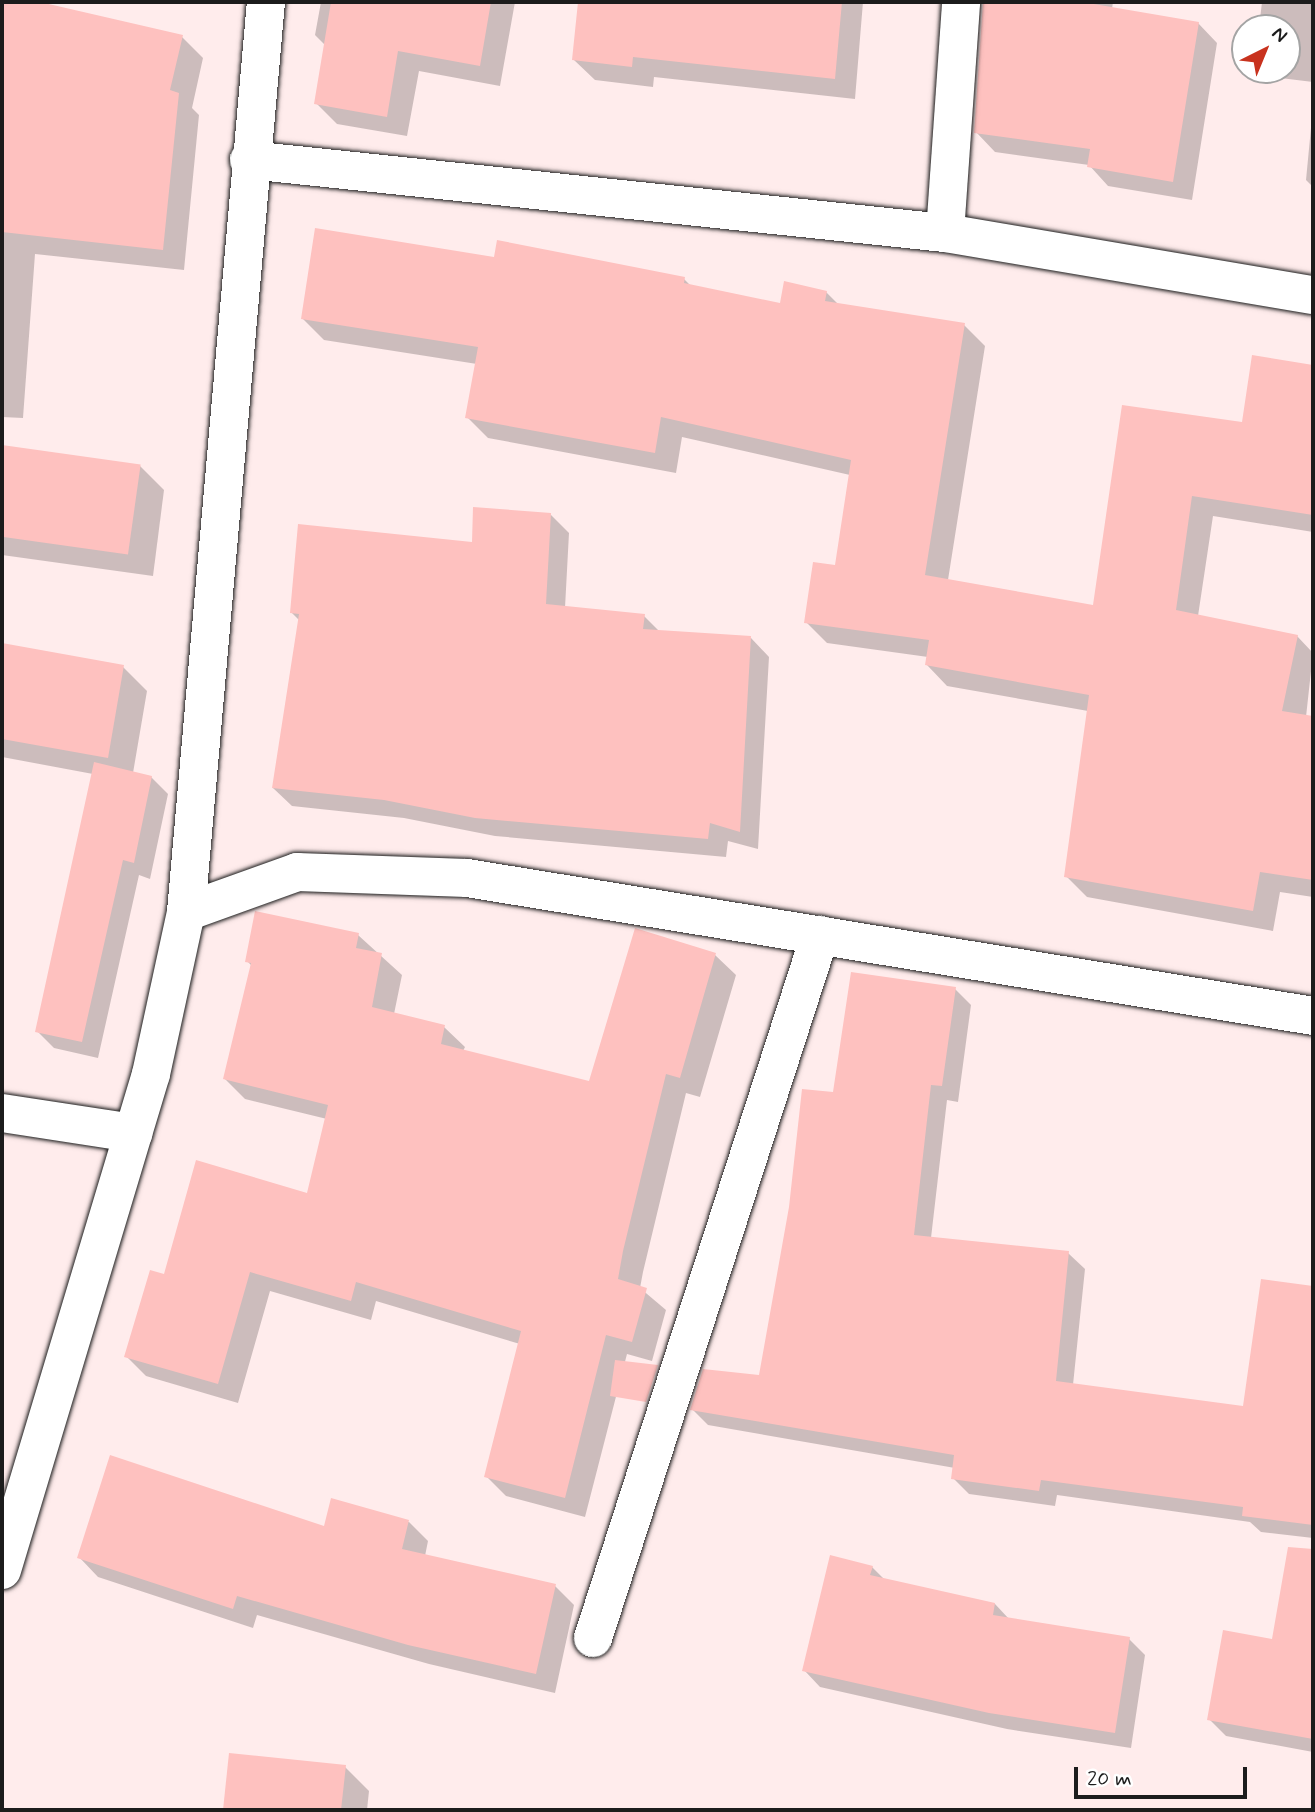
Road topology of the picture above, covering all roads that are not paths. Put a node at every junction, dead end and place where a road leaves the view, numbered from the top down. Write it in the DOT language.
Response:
graph roads {
  1 [pos="266,2"];
  2 [pos="961,2"];
  3 [pos="249,160"];
  4 [pos="945,233"];
  5 [pos="1313,295"];
  6 [pos="186,912"];
  7 [pos="820,935"];
  8 [pos="1313,1016"];
  9 [pos="2,1113"];
  10 [pos="133,1133"];
  11 [pos="2,1570"];
  12 [pos="593,1638"];
  1 -- 3 [label="street"];
  2 -- 4 [label="street"];
  3 -- 4 [label="street"];
  3 -- 6 [label="street"];
  4 -- 5 [label="street"];
  6 -- 7 [label="street"];
  6 -- 10 [label="street"];
  7 -- 8 [label="street"];
  7 -- 12 [label="street"];
  9 -- 10 [label="street"];
  10 -- 11 [label="street"];
}
